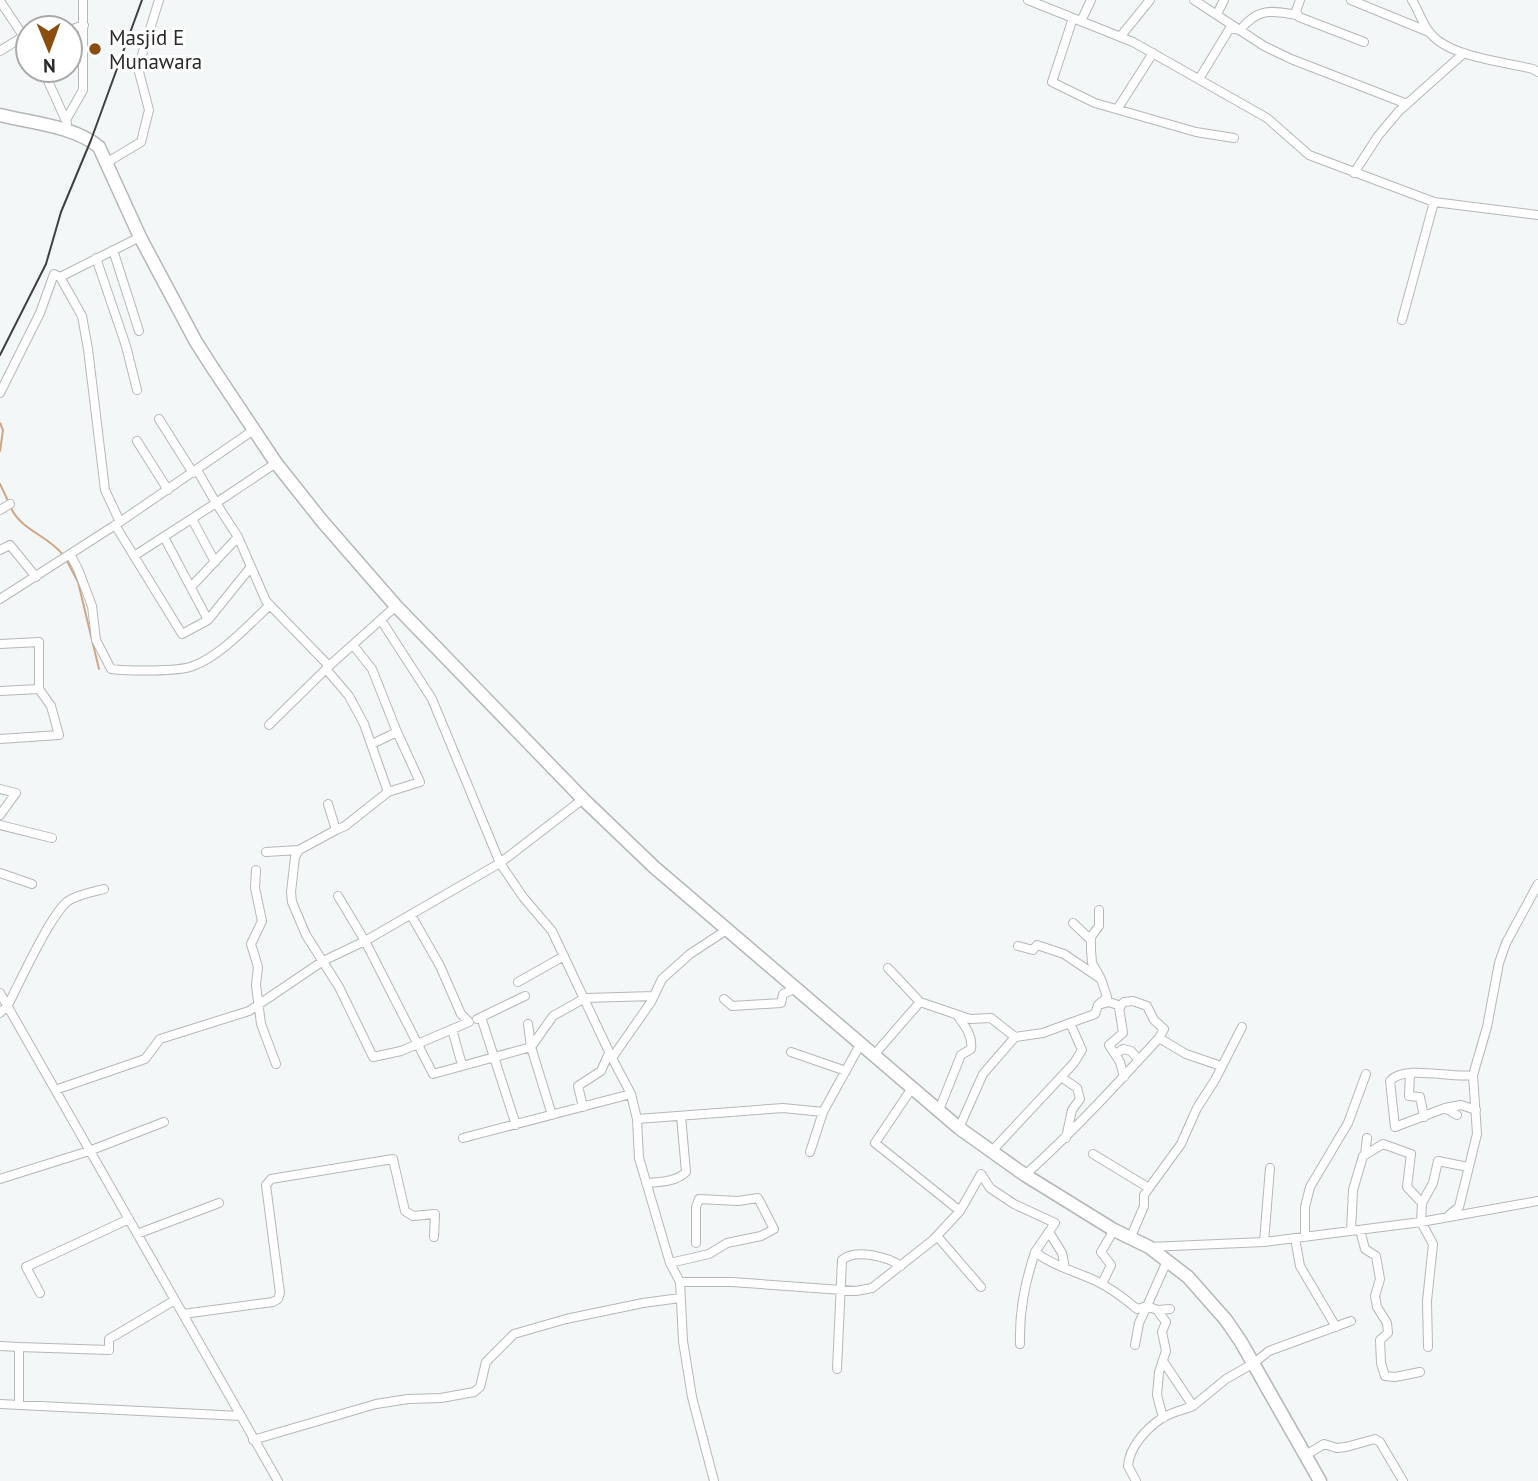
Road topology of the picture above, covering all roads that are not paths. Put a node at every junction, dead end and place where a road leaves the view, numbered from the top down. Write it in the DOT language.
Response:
graph roads {
  1 [pos="159,0"];
  2 [pos="1028,0"];
  3 [pos="1091,0"];
  4 [pos="1150,0"];
  5 [pos="1194,0"];
  6 [pos="1224,0"];
  7 [pos="1300,0"];
  8 [pos="1352,0"];
  9 [pos="1412,0"];
  10 [pos="0,1"];
  11 [pos="1047,4"];
  12 [pos="1217,14"];
  13 [pos="1297,15"];
  14 [pos="1077,20"];
  15 [pos="14,22"];
  16 [pos="1240,30"];
  17 [pos="1429,32"];
  18 [pos="1120,37"];
  19 [pos="1364,42"];
  20 [pos="1153,53"];
  21 [pos="1464,53"];
  22 [pos="1538,72"];
  23 [pos="1199,79"];
  24 [pos="49,84"];
  25 [pos="83,84"];
  26 [pos="1407,104"];
  27 [pos="1118,108"];
  28 [pos="0,115"];
  29 [pos="68,126"];
  30 [pos="1234,138"];
  31 [pos="106,163"];
  32 [pos="1353,173"];
  33 [pos="1434,202"];
  34 [pos="1538,215"];
  35 [pos="140,237"];
  36 [pos="113,250"];
  37 [pos="96,258"];
  38 [pos="60,277"];
  39 [pos="1402,320"];
  40 [pos="139,331"];
  41 [pos="137,390"];
  42 [pos="0,393"];
  43 [pos="159,419"];
  44 [pos="255,429"];
  45 [pos="137,441"];
  46 [pos="276,463"];
  47 [pos="195,472"];
  48 [pos="169,490"];
  49 [pos="10,503"];
  50 [pos="216,503"];
  51 [pos="0,510"];
  52 [pos="192,519"];
  53 [pos="118,524"];
  54 [pos="164,537"];
  55 [pos="238,537"];
  56 [pos="0,550"];
  57 [pos="70,554"];
  58 [pos="134,556"];
  59 [pos="215,562"];
  60 [pos="250,568"];
  61 [pos="36,577"];
  62 [pos="191,587"];
  63 [pos="0,599"];
  64 [pos="270,605"];
  65 [pos="396,606"];
  66 [pos="208,620"];
  67 [pos="381,620"];
  68 [pos="0,644"];
  69 [pos="353,645"];
  70 [pos="328,667"];
  71 [pos="39,689"];
  72 [pos="0,691"];
  73 [pos="269,724"];
  74 [pos="397,732"];
  75 [pos="0,739"];
  76 [pos="372,744"];
  77 [pos="0,789"];
  78 [pos="388,792"];
  79 [pos="583,799"];
  80 [pos="327,804"];
  81 [pos="0,815"];
  82 [pos="0,825"];
  83 [pos="336,830"];
  84 [pos="52,838"];
  85 [pos="299,850"];
  86 [pos="266,852"];
  87 [pos="499,863"];
  88 [pos="256,870"];
  89 [pos="0,873"];
  90 [pos="32,884"];
  91 [pos="1538,884"];
  92 [pos="104,889"];
  93 [pos="338,896"];
  94 [pos="1099,910"];
  95 [pos="411,915"];
  96 [pos="1073,923"];
  97 [pos="728,929"];
  98 [pos="1091,940"];
  99 [pos="365,941"];
  100 [pos="1018,946"];
  101 [pos="564,956"];
  102 [pos="323,961"];
  103 [pos="888,968"];
  104 [pos="1101,979"];
  105 [pos="518,982"];
  106 [pos="797,988"];
  107 [pos="0,993"];
  108 [pos="524,996"];
  109 [pos="654,996"];
  110 [pos="585,998"];
  111 [pos="724,999"];
  112 [pos="920,1002"];
  113 [pos="260,1003"];
  114 [pos="8,1005"];
  115 [pos="1098,1005"];
  116 [pos="1121,1006"];
  117 [pos="0,1013"];
  118 [pos="957,1016"];
  119 [pos="481,1017"];
  120 [pos="469,1022"];
  121 [pos="1070,1023"];
  122 [pos="528,1024"];
  123 [pos="1242,1027"];
  124 [pos="452,1029"];
  125 [pos="1015,1037"];
  126 [pos="1159,1038"];
  127 [pos="861,1043"];
  128 [pos="417,1044"];
  129 [pos="531,1047"];
  130 [pos="791,1052"];
  131 [pos="1115,1054"];
  132 [pos="874,1055"];
  133 [pos="610,1056"];
  134 [pos="495,1057"];
  135 [pos="1139,1060"];
  136 [pos="276,1064"];
  137 [pos="462,1065"];
  138 [pos="1221,1066"];
  139 [pos="846,1070"];
  140 [pos="1410,1073"];
  141 [pos="1366,1074"];
  142 [pos="1473,1074"];
  143 [pos="1061,1077"];
  144 [pos="1124,1077"];
  145 [pos="912,1088"];
  146 [pos="55,1090"];
  147 [pos="631,1094"];
  148 [pos="583,1107"];
  149 [pos="1445,1108"];
  150 [pos="939,1110"];
  151 [pos="1476,1110"];
  152 [pos="823,1112"];
  153 [pos="552,1115"];
  154 [pos="1457,1115"];
  155 [pos="681,1116"];
  156 [pos="1424,1117"];
  157 [pos="636,1119"];
  158 [pos="164,1122"];
  159 [pos="516,1125"];
  160 [pos="959,1128"];
  161 [pos="463,1138"];
  162 [pos="1066,1138"];
  163 [pos="1367,1138"];
  164 [pos="89,1151"];
  165 [pos="810,1152"];
  166 [pos="991,1152"];
  167 [pos="1093,1154"];
  168 [pos="1365,1155"];
  169 [pos="1468,1167"];
  170 [pos="1270,1168"];
  171 [pos="1025,1175"];
  172 [pos="0,1179"];
  173 [pos="646,1183"];
  174 [pos="1149,1188"];
  175 [pos="1538,1201"];
  176 [pos="219,1203"];
  177 [pos="1422,1203"];
  178 [pos="960,1211"];
  179 [pos="1441,1218"];
  180 [pos="129,1219"];
  181 [pos="1421,1222"];
  182 [pos="1114,1230"];
  183 [pos="1356,1230"];
  184 [pos="1049,1232"];
  185 [pos="137,1234"];
  186 [pos="937,1236"];
  187 [pos="434,1237"];
  188 [pos="1300,1237"];
  189 [pos="1130,1238"];
  190 [pos="1264,1242"];
  191 [pos="696,1243"];
  192 [pos="1149,1247"];
  193 [pos="1035,1252"];
  194 [pos="1167,1261"];
  195 [pos="670,1263"];
  196 [pos="901,1266"];
  197 [pos="1065,1268"];
  198 [pos="680,1282"];
  199 [pos="1102,1284"];
  200 [pos="981,1287"];
  201 [pos="840,1290"];
  202 [pos="40,1293"];
  203 [pos="680,1298"];
  204 [pos="175,1300"];
  205 [pos="1147,1306"];
  206 [pos="1170,1309"];
  207 [pos="1157,1310"];
  208 [pos="183,1314"];
  209 [pos="1351,1321"];
  210 [pos="1336,1327"];
  211 [pos="1020,1344"];
  212 [pos="1135,1345"];
  213 [pos="0,1346"];
  214 [pos="19,1347"];
  215 [pos="1428,1348"];
  216 [pos="1163,1361"];
  217 [pos="1254,1363"];
  218 [pos="837,1369"];
  219 [pos="1420,1372"];
  220 [pos="0,1404"];
  221 [pos="19,1405"];
  222 [pos="1194,1406"];
  223 [pos="241,1416"];
  224 [pos="1163,1418"];
  225 [pos="253,1440"];
  226 [pos="1306,1455"];
  227 [pos="278,1481"];
  228 [pos="713,1481"];
  229 [pos="1136,1481"];
  230 [pos="1320,1481"];
  231 [pos="1403,1481"];
  1 -- 31 [label="street"];
  2 -- 11 [label="street"];
  3 -- 14 [label="street"];
  4 -- 18 [label="street"];
  5 -- 12 [label="street"];
  6 -- 12 [label="street"];
  7 -- 13 [label="street"];
  8 -- 17 [label="street"];
  9 -- 17 [label="street"];
  10 -- 15 [label="street"];
  11 -- 14 [label="street"];
  12 -- 16 [label="street"];
  13 -- 16 [label="street"];
  13 -- 19 [label="street"];
  14 -- 18 [label="street"];
  14 -- 27 [label="street"];
  16 -- 23 [label="street"];
  16 -- 26 [label="street"];
  17 -- 21 [label="street"];
  18 -- 20 [label="street"];
  20 -- 23 [label="street"];
  20 -- 27 [label="street"];
  21 -- 22 [label="street"];
  21 -- 26 [label="street"];
  23 -- 32 [label="street"];
  24 -- 29 [label="street"];
  25 -- 29 [label="street"];
  26 -- 32 [label="street"];
  27 -- 30 [label="street"];
  28 -- 29 [label="highway"];
  29 -- 31 [label="highway"];
  31 -- 35 [label="highway"];
  32 -- 33 [label="street"];
  33 -- 34 [label="street"];
  33 -- 39 [label="street"];
  35 -- 36 [label="street"];
  35 -- 44 [label="highway"];
  36 -- 37 [label="street"];
  36 -- 40 [label="street"];
  37 -- 38 [label="street"];
  37 -- 41 [label="street"];
  38 -- 42 [label="street"];
  38 -- 53 [label="street"];
  43 -- 47 [label="street"];
  44 -- 46 [label="highway"];
  44 -- 47 [label="street"];
  45 -- 48 [label="street"];
  46 -- 50 [label="street"];
  46 -- 65 [label="highway"];
  47 -- 48 [label="street"];
  47 -- 50 [label="street"];
  48 -- 53 [label="street"];
  49 -- 51 [label="street"];
  50 -- 52 [label="street"];
  50 -- 55 [label="street"];
  52 -- 54 [label="street"];
  52 -- 59 [label="street"];
  53 -- 57 [label="street"];
  53 -- 58 [label="street"];
  54 -- 58 [label="street"];
  54 -- 62 [label="street"];
  55 -- 59 [label="street"];
  55 -- 60 [label="street"];
  56 -- 61 [label="street"];
  57 -- 61 [label="street"];
  57 -- 64 [label="street"];
  58 -- 66 [label="street"];
  59 -- 62 [label="street"];
  60 -- 64 [label="street"];
  60 -- 66 [label="street"];
  61 -- 63 [label="street"];
  62 -- 66 [label="street"];
  64 -- 70 [label="street"];
  65 -- 67 [label="street"];
  65 -- 79 [label="highway"];
  67 -- 69 [label="street"];
  67 -- 87 [label="street"];
  68 -- 71 [label="street"];
  69 -- 70 [label="street"];
  69 -- 74 [label="street"];
  70 -- 73 [label="street"];
  70 -- 76 [label="street"];
  71 -- 72 [label="street"];
  71 -- 75 [label="street"];
  74 -- 76 [label="street"];
  74 -- 78 [label="street"];
  76 -- 78 [label="street"];
  77 -- 81 [label="street"];
  78 -- 83 [label="street"];
  79 -- 87 [label="street"];
  79 -- 97 [label="highway"];
  80 -- 83 [label="street"];
  82 -- 84 [label="street"];
  83 -- 85 [label="street"];
  85 -- 86 [label="street"];
  85 -- 102 [label="street"];
  87 -- 95 [label="street"];
  87 -- 101 [label="street"];
  88 -- 113 [label="street"];
  89 -- 90 [label="street"];
  91 -- 142 [label="street"];
  92 -- 114 [label="street"];
  93 -- 99 [label="street"];
  94 -- 98 [label="street"];
  95 -- 99 [label="street"];
  95 -- 120 [label="street"];
  96 -- 98 [label="street"];
  97 -- 106 [label="highway"];
  97 -- 109 [label="street"];
  98 -- 104 [label="street"];
  99 -- 102 [label="street"];
  99 -- 128 [label="street"];
  100 -- 104 [label="street"];
  101 -- 105 [label="street"];
  101 -- 110 [label="street"];
  102 -- 113 [label="street"];
  102 -- 128 [label="street"];
  103 -- 112 [label="street"];
  104 -- 115 [label="street"];
  106 -- 111 [label="street"];
  106 -- 127 [label="highway"];
  107 -- 114 [label="street"];
  108 -- 119 [label="street"];
  109 -- 110 [label="street"];
  109 -- 133 [label="street"];
  110 -- 129 [label="street"];
  110 -- 133 [label="street"];
  112 -- 118 [label="street"];
  112 -- 132 [label="street"];
  113 -- 136 [label="street"];
  113 -- 146 [label="street"];
  114 -- 117 [label="street"];
  114 -- 146 [label="street"];
  115 -- 116 [label="street"];
  115 -- 121 [label="street"];
  116 -- 126 [label="street"];
  116 -- 131 [label="street"];
  118 -- 125 [label="street"];
  118 -- 150 [label="street"];
  119 -- 120 [label="street"];
  119 -- 134 [label="street"];
  120 -- 124 [label="street"];
  121 -- 125 [label="street"];
  121 -- 143 [label="street"];
  122 -- 129 [label="street"];
  123 -- 138 [label="street"];
  124 -- 128 [label="street"];
  124 -- 137 [label="street"];
  125 -- 160 [label="street"];
  126 -- 135 [label="street"];
  126 -- 138 [label="street"];
  127 -- 132 [label="highway"];
  127 -- 139 [label="street"];
  128 -- 137 [label="street"];
  129 -- 134 [label="street"];
  129 -- 153 [label="street"];
  130 -- 139 [label="street"];
  131 -- 135 [label="street"];
  131 -- 144 [label="street"];
  132 -- 145 [label="highway"];
  133 -- 147 [label="street"];
  133 -- 148 [label="street"];
  134 -- 137 [label="street"];
  134 -- 159 [label="street"];
  135 -- 144 [label="street"];
  138 -- 174 [label="street"];
  139 -- 152 [label="street"];
  140 -- 142 [label="street"];
  140 -- 156 [label="street"];
  140 -- 156 [label="street"];
  141 -- 188 [label="street"];
  142 -- 151 [label="street"];
  143 -- 162 [label="street"];
  143 -- 166 [label="street"];
  144 -- 162 [label="street"];
  145 -- 150 [label="highway"];
  145 -- 178 [label="street"];
  146 -- 164 [label="street"];
  147 -- 148 [label="street"];
  147 -- 157 [label="street"];
  148 -- 153 [label="street"];
  149 -- 151 [label="street"];
  149 -- 154 [label="street"];
  149 -- 156 [label="street"];
  150 -- 160 [label="highway"];
  151 -- 169 [label="street"];
  152 -- 155 [label="street"];
  152 -- 165 [label="street"];
  153 -- 159 [label="street"];
  155 -- 157 [label="street"];
  155 -- 173 [label="street"];
  157 -- 173 [label="street"];
  158 -- 164 [label="street"];
  159 -- 161 [label="street"];
  160 -- 166 [label="highway"];
  162 -- 171 [label="street"];
  163 -- 168 [label="street"];
  164 -- 172 [label="street"];
  164 -- 180 [label="street"];
  166 -- 171 [label="highway"];
  167 -- 174 [label="street"];
  168 -- 177 [label="street"];
  168 -- 183 [label="street"];
  169 -- 177 [label="street"];
  169 -- 179 [label="street"];
  170 -- 190 [label="street"];
  171 -- 182 [label="highway"];
  173 -- 195 [label="street"];
  174 -- 189 [label="street"];
  175 -- 179 [label="street"];
  176 -- 185 [label="street"];
  177 -- 181 [label="street"];
  178 -- 184 [label="street"];
  178 -- 186 [label="street"];
  179 -- 181 [label="street"];
  180 -- 185 [label="street"];
  180 -- 202 [label="street"];
  181 -- 183 [label="street"];
  181 -- 215 [label="street"];
  182 -- 189 [label="highway"];
  182 -- 199 [label="street"];
  183 -- 188 [label="street"];
  183 -- 219 [label="street"];
  184 -- 193 [label="street"];
  184 -- 197 [label="street"];
  185 -- 204 [label="street"];
  186 -- 196 [label="street"];
  186 -- 200 [label="street"];
  187 -- 208 [label="street"];
  188 -- 190 [label="street"];
  188 -- 210 [label="street"];
  189 -- 192 [label="highway"];
  190 -- 192 [label="street"];
  191 -- 195 [label="street"];
  192 -- 194 [label="highway"];
  193 -- 197 [label="street"];
  193 -- 211 [label="street"];
  194 -- 205 [label="street"];
  194 -- 217 [label="highway"];
  195 -- 198 [label="street"];
  196 -- 201 [label="street"];
  196 -- 201 [label="street"];
  197 -- 199 [label="street"];
  198 -- 201 [label="street"];
  198 -- 203 [label="street"];
  199 -- 205 [label="street"];
  201 -- 218 [label="street"];
  203 -- 225 [label="street"];
  203 -- 228 [label="street"];
  204 -- 208 [label="street"];
  204 -- 214 [label="street"];
  205 -- 207 [label="street"];
  205 -- 212 [label="street"];
  206 -- 207 [label="street"];
  207 -- 216 [label="street"];
  208 -- 223 [label="street"];
  209 -- 210 [label="street"];
  210 -- 217 [label="street"];
  213 -- 214 [label="street"];
  214 -- 221 [label="street"];
  216 -- 222 [label="street"];
  216 -- 224 [label="street"];
  217 -- 222 [label="street"];
  217 -- 226 [label="highway"];
  220 -- 221 [label="street"];
  221 -- 223 [label="street"];
  222 -- 224 [label="street"];
  223 -- 225 [label="street"];
  224 -- 229 [label="street"];
  225 -- 227 [label="street"];
  226 -- 230 [label="highway"];
  226 -- 231 [label="street"];
}
